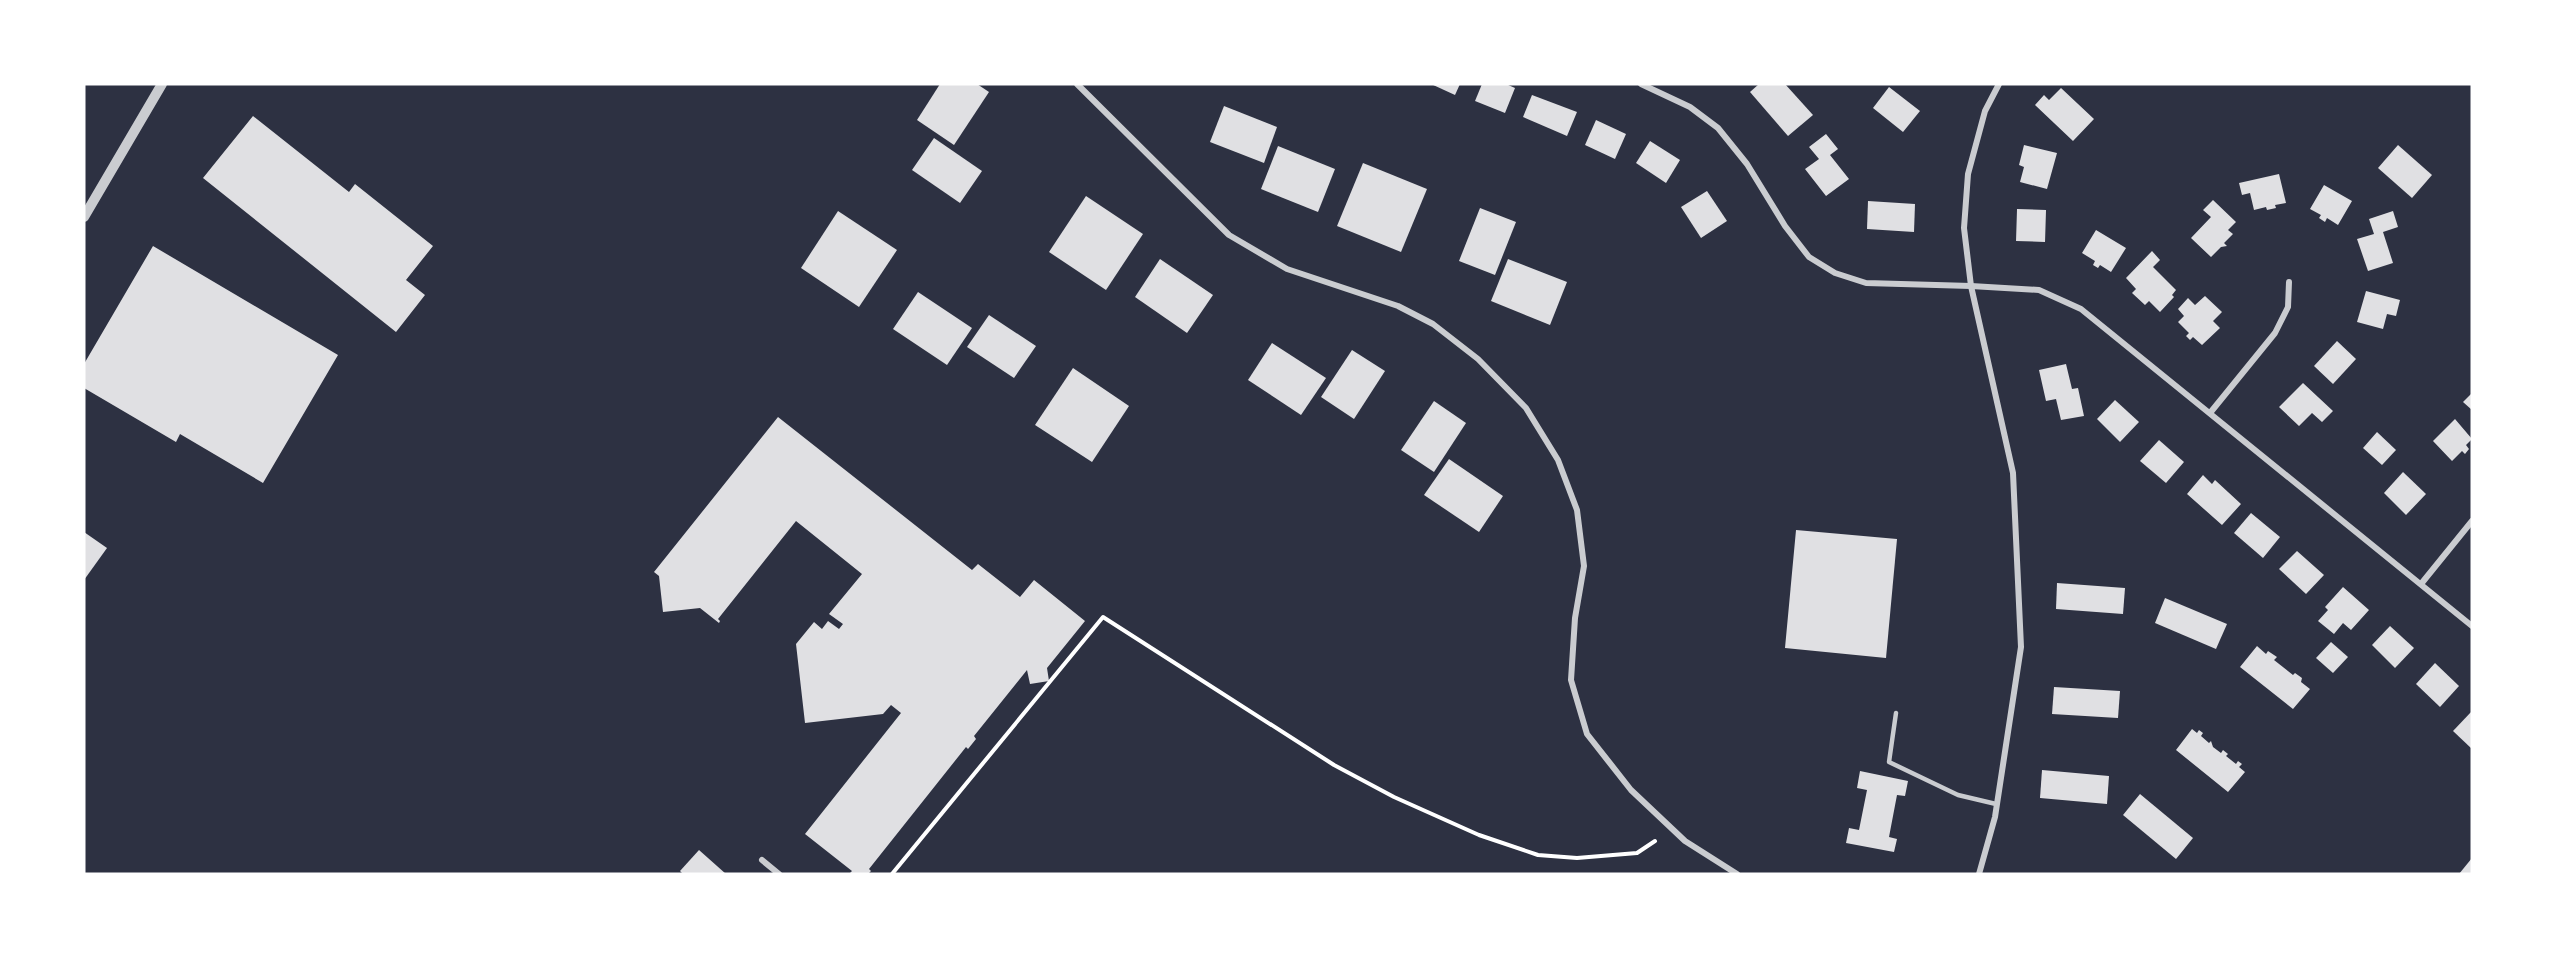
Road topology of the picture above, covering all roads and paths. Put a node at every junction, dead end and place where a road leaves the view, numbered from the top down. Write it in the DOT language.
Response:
graph roads {
  1 [pos="162,84"];
  2 [pos="1077,84"];
  3 [pos="1641,84"];
  4 [pos="1999,84"];
  5 [pos="84,217"];
  6 [pos="2289,282"];
  7 [pos="1971,286"];
  8 [pos="2210,413"];
  9 [pos="2472,521"];
  10 [pos="2421,584"];
  11 [pos="2472,626"];
  12 [pos="1896,713"];
  13 [pos="1996,804"];
  14 [pos="1655,841"];
  15 [pos="762,860"];
  16 [pos="779,874"];
  17 [pos="892,874"];
  18 [pos="1737,874"];
  19 [pos="1979,874"];
  1 -- 5 [label="street"];
  2 -- 18 [label="street"];
  3 -- 7 [label="street"];
  4 -- 7 [label="street"];
  6 -- 8 [label="street"];
  7 -- 8 [label="street"];
  7 -- 13 [label="street"];
  8 -- 10 [label="street"];
  9 -- 10 [label="street"];
  10 -- 11 [label="street"];
  12 -- 13 [label="lane"];
  13 -- 19 [label="street"];
  14 -- 17 [label="path"];
  15 -- 16 [label="street"];
}
